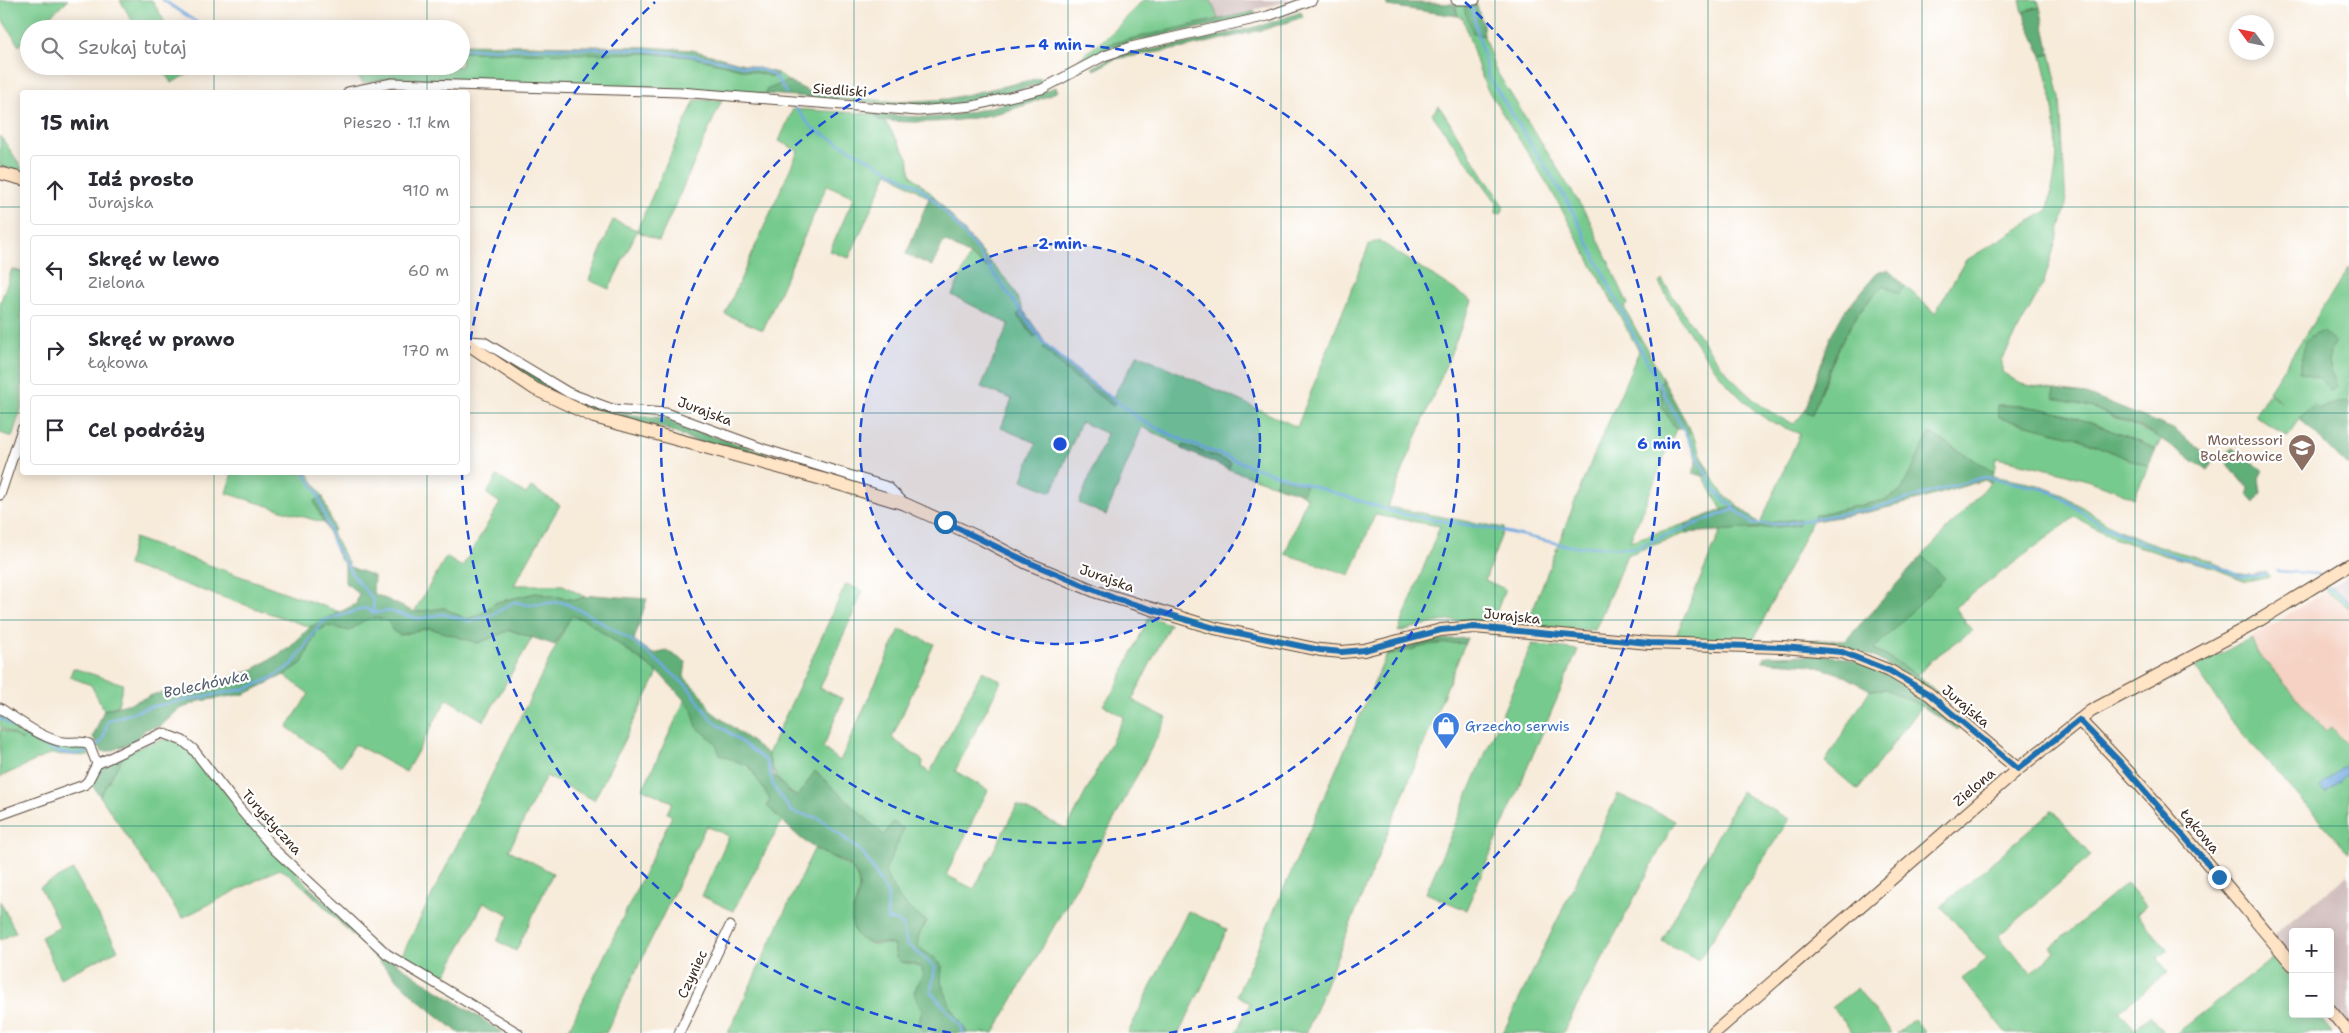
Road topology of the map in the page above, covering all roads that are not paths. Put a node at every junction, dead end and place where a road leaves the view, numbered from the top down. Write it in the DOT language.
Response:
graph roads {
  1 [pos="1312,0"];
  2 [pos="1456,0"];
  3 [pos="1475,0"];
  4 [pos="356,90"];
  5 [pos="0,174"];
  6 [pos="20,179"];
  7 [pos="470,343"];
  8 [pos="470,344"];
  9 [pos="20,435"];
  10 [pos="0,495"];
  11 [pos="905,504"];
  12 [pos="2349,565"];
  13 [pos="0,708"];
  14 [pos="2079,720"];
  15 [pos="96,760"];
  16 [pos="2018,769"];
  17 [pos="0,815"];
  18 [pos="730,926"];
  19 [pos="2289,960"];
  20 [pos="2334,1015"];
  21 [pos="518,1033"];
  22 [pos="679,1033"];
  23 [pos="1714,1033"];
  24 [pos="2349,1033"];
  1 -- 4 [label="street, Siedliski"];
  2 -- 3 [label="street"];
  5 -- 6 [label="street"];
  7 -- 11 [label="street, Jurajska"];
  8 -- 11 [label="street, Jurajska"];
  9 -- 10 [label="street"];
  11 -- 16 [label="street, Jurajska"];
  12 -- 14 [label="street, Zielona"];
  13 -- 15 [label="street"];
  14 -- 16 [label="street, Zielona"];
  14 -- 19 [label="street, Łąkowa"];
  15 -- 17 [label="street"];
  15 -- 21 [label="street, Turystyczna"];
  16 -- 23 [label="street, Zielona"];
  18 -- 22 [label="street, Czyniec"];
  20 -- 24 [label="street"];
}
